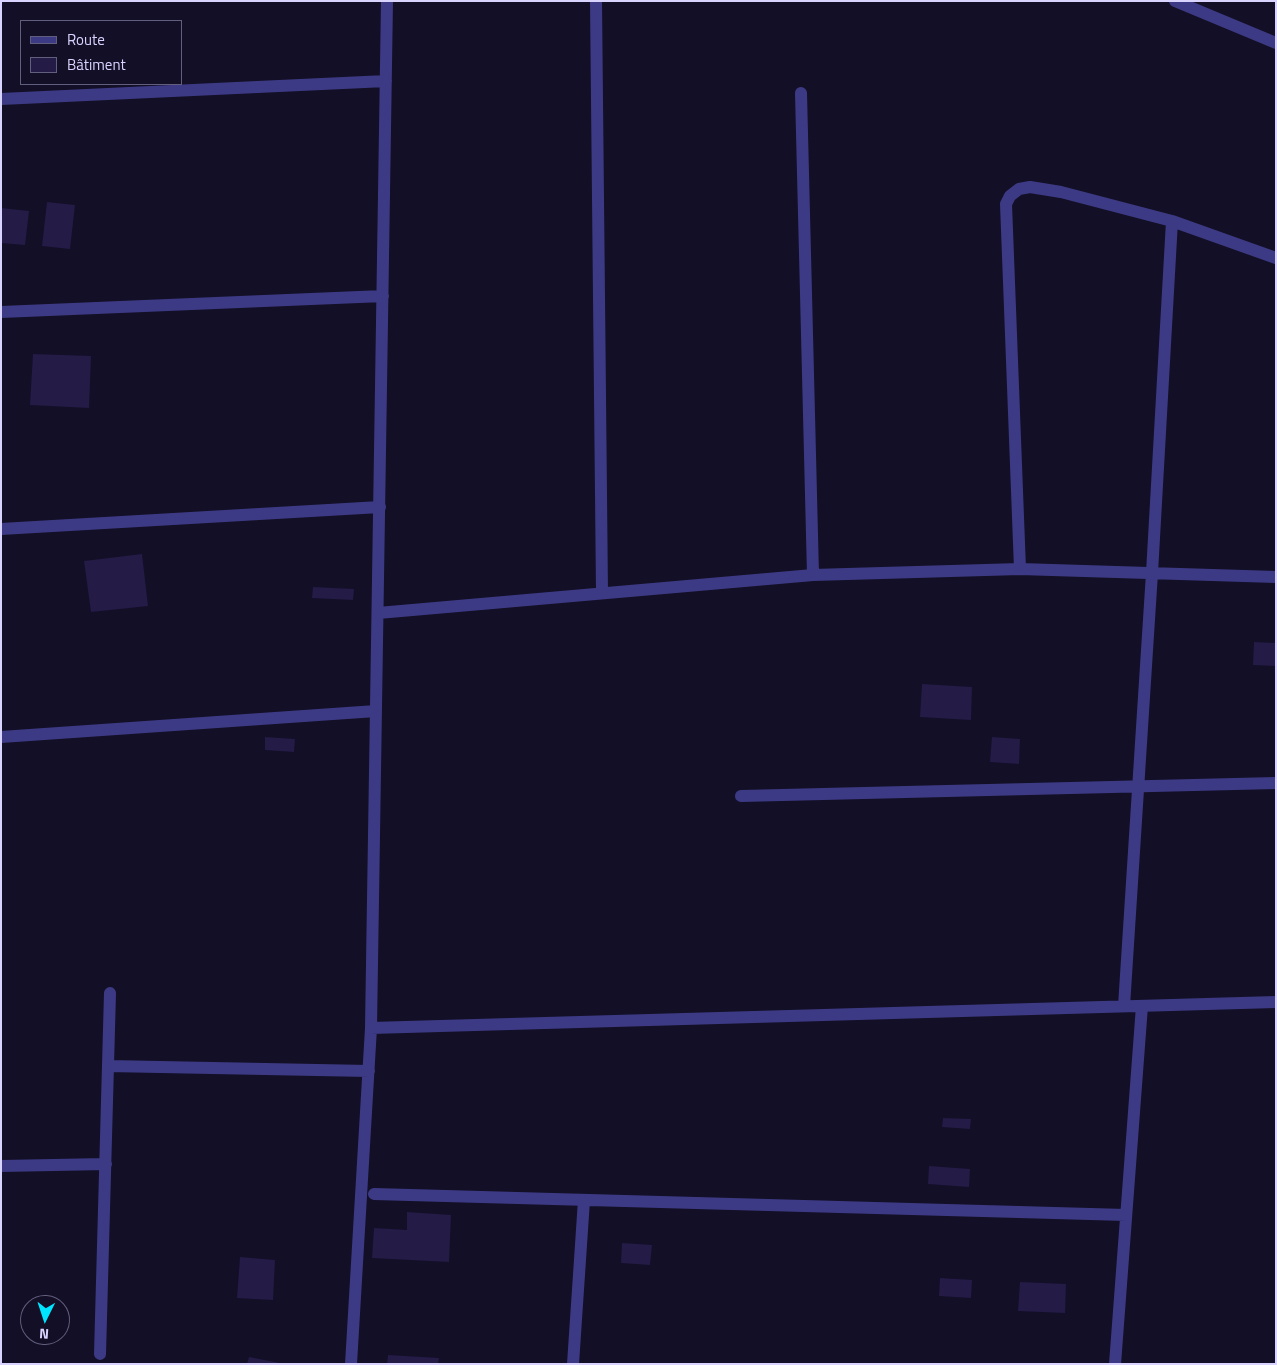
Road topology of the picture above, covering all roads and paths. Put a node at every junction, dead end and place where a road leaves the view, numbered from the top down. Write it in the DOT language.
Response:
graph roads {
  1 [pos="388,1"];
  2 [pos="596,1"];
  3 [pos="1175,1"];
  4 [pos="1276,43"];
  5 [pos="386,81"];
  6 [pos="801,93"];
  7 [pos="1,99"];
  8 [pos="1172,221"];
  9 [pos="1276,258"];
  10 [pos="383,296"];
  11 [pos="1,312"];
  12 [pos="380,507"];
  13 [pos="1,528"];
  14 [pos="1020,568"];
  15 [pos="1152,573"];
  16 [pos="812,575"];
  17 [pos="1276,577"];
  18 [pos="602,593"];
  19 [pos="378,613"];
  20 [pos="376,711"];
  21 [pos="1,737"];
  22 [pos="1276,783"];
  23 [pos="1138,786"];
  24 [pos="741,796"];
  25 [pos="110,993"];
  26 [pos="1276,1002"];
  27 [pos="1124,1006"];
  28 [pos="1142,1006"];
  29 [pos="371,1028"];
  30 [pos="108,1066"];
  31 [pos="368,1071"];
  32 [pos="106,1164"];
  33 [pos="1,1166"];
  34 [pos="374,1194"];
  35 [pos="584,1200"];
  36 [pos="1126,1215"];
  37 [pos="100,1354"];
  38 [pos="351,1364"];
  39 [pos="573,1364"];
  40 [pos="1115,1364"];
  1 -- 5 [label="street"];
  2 -- 18 [label="street"];
  3 -- 4 [label="street"];
  5 -- 7 [label="street"];
  5 -- 10 [label="street"];
  6 -- 16 [label="street"];
  8 -- 9 [label="street"];
  8 -- 14 [label="street"];
  8 -- 15 [label="street"];
  10 -- 11 [label="street"];
  10 -- 12 [label="street"];
  12 -- 13 [label="street"];
  12 -- 19 [label="street"];
  14 -- 15 [label="street"];
  14 -- 16 [label="street"];
  15 -- 17 [label="street"];
  15 -- 23 [label="street"];
  16 -- 18 [label="street"];
  18 -- 19 [label="street"];
  19 -- 20 [label="street"];
  20 -- 21 [label="street"];
  20 -- 29 [label="street"];
  22 -- 23 [label="street"];
  23 -- 24 [label="street"];
  23 -- 27 [label="street"];
  25 -- 30 [label="street"];
  26 -- 28 [label="street"];
  27 -- 28 [label="street"];
  27 -- 29 [label="street"];
  28 -- 36 [label="street"];
  29 -- 31 [label="street"];
  30 -- 31 [label="street"];
  30 -- 32 [label="street"];
  31 -- 38 [label="street"];
  32 -- 33 [label="street"];
  32 -- 37 [label="street"];
  34 -- 35 [label="street"];
  35 -- 36 [label="street"];
  35 -- 39 [label="street"];
  36 -- 40 [label="street"];
}
